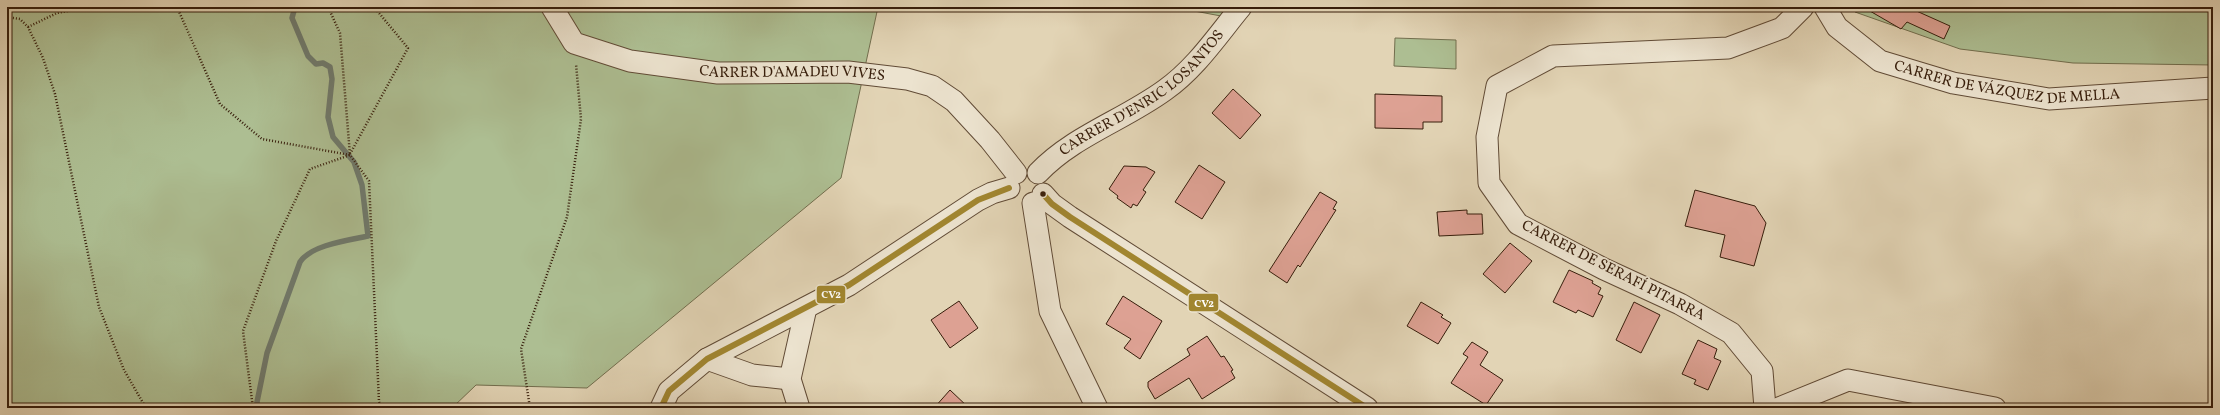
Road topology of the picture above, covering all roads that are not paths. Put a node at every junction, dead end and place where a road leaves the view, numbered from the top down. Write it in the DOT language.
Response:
graph roads {
  1 [pos="552,7"];
  2 [pos="1241,7"];
  3 [pos="1803,7"];
  4 [pos="1825,7"];
  5 [pos="2213,88"];
  6 [pos="1038,173"];
  7 [pos="1013,181"];
  8 [pos="1038,199"];
  9 [pos="806,308"];
  10 [pos="707,359"];
  11 [pos="790,379"];
  12 [pos="667,402"];
  13 [pos="799,408"];
  14 [pos="1097,408"];
  15 [pos="1368,408"];
  16 [pos="1765,408"];
  17 [pos="1779,408"];
  18 [pos="1995,408"];
  1 -- 7 [label="street, CARRER D'AMADEU VIVES"];
  2 -- 6 [label="street, CARRER D'ENRIC LOSANTOS"];
  3 -- 16 [label="street, CARRER DE SERAFÍ PITARRA"];
  4 -- 5 [label="street, CARRER DE VÁZQUEZ DE MELLA"];
  6 -- 7 [label="street"];
  6 -- 8 [label="street"];
  7 -- 8 [label="street"];
  7 -- 9 [label="street"];
  8 -- 14 [label="street"];
  8 -- 15 [label="street"];
  9 -- 10 [label="street"];
  9 -- 11 [label="street"];
  10 -- 11 [label="street"];
  10 -- 12 [label="street"];
  11 -- 13 [label="street"];
  17 -- 18 [label="street"];
}
